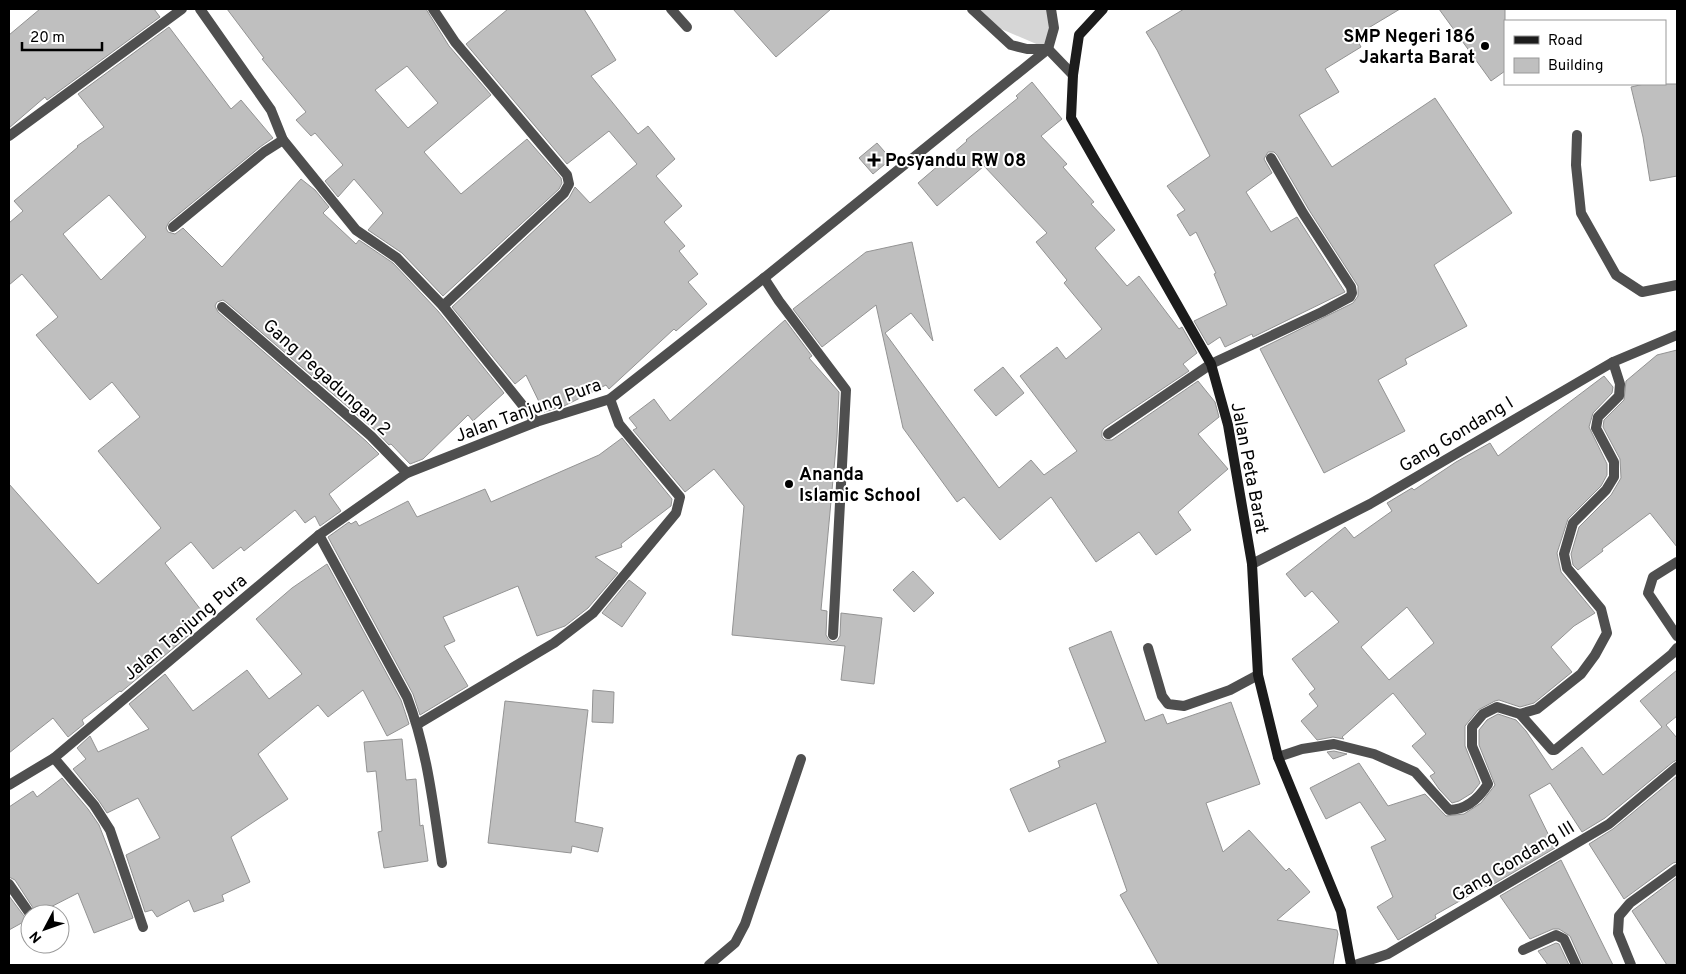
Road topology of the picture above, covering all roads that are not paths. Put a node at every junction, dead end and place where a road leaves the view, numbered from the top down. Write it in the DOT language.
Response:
graph roads {
  1 [pos="182,9"];
  2 [pos="200,9"];
  3 [pos="433,9"];
  4 [pos="671,9"];
  5 [pos="972,9"];
  6 [pos="1051,9"];
  7 [pos="1103,9"];
  8 [pos="687,27"];
  9 [pos="1048,49"];
  10 [pos="1073,75"];
  11 [pos="1577,135"];
  12 [pos="9,136"];
  13 [pos="283,140"];
  14 [pos="1271,158"];
  15 [pos="173,227"];
  16 [pos="764,278"];
  17 [pos="1677,284"];
  18 [pos="442,306"];
  19 [pos="222,307"];
  20 [pos="1677,335"];
  21 [pos="1613,362"];
  22 [pos="1211,364"];
  23 [pos="610,399"];
  24 [pos="536,422"];
  25 [pos="1108,434"];
  26 [pos="407,473"];
  27 [pos="319,535"];
  28 [pos="1677,562"];
  29 [pos="1252,564"];
  30 [pos="832,635"];
  31 [pos="1677,636"];
  32 [pos="1148,648"];
  33 [pos="1677,648"];
  34 [pos="1258,675"];
  35 [pos="1520,714"];
  36 [pos="418,724"];
  37 [pos="1278,757"];
  38 [pos="54,758"];
  39 [pos="801,759"];
  40 [pos="1677,768"];
  41 [pos="9,785"];
  42 [pos="442,862"];
  43 [pos="1677,869"];
  44 [pos="9,884"];
  45 [pos="23,904"];
  46 [pos="143,927"];
  47 [pos="1524,950"];
  48 [pos="709,965"];
  49 [pos="1350,965"];
  50 [pos="1355,965"];
  51 [pos="1576,965"];
  52 [pos="1631,965"];
  1 -- 12 [label="street"];
  2 -- 13 [label="street"];
  3 -- 18 [label="street"];
  4 -- 8 [label="street"];
  5 -- 9 [label="street"];
  6 -- 9 [label="street"];
  7 -- 10 [label="main road, Jalan Peta Barat"];
  9 -- 10 [label="street"];
  9 -- 16 [label="street, Jalan Tanjung Pura"];
  10 -- 22 [label="main road, Jalan Peta Barat"];
  11 -- 17 [label="street"];
  13 -- 15 [label="street"];
  13 -- 18 [label="street"];
  14 -- 22 [label="street"];
  16 -- 23 [label="street, Jalan Tanjung Pura"];
  16 -- 30 [label="street"];
  18 -- 24 [label="street"];
  19 -- 26 [label="street, Gang Pegadungan 2"];
  20 -- 21 [label="street, Gang Gondang I"];
  21 -- 29 [label="street, Gang Gondang I"];
  21 -- 35 [label="street"];
  22 -- 25 [label="street"];
  22 -- 29 [label="main road, Jalan Peta Barat"];
  23 -- 24 [label="street, Jalan Tanjung Pura"];
  23 -- 36 [label="street"];
  24 -- 26 [label="street, Jalan Tanjung Pura"];
  26 -- 27 [label="street, Jalan Tanjung Pura"];
  27 -- 36 [label="street"];
  27 -- 38 [label="street, Jalan Tanjung Pura"];
  28 -- 31 [label="street"];
  29 -- 34 [label="main road, Jalan Peta Barat"];
  32 -- 34 [label="street"];
  33 -- 35 [label="street"];
  34 -- 37 [label="main road, Jalan Peta Barat"];
  35 -- 37 [label="street"];
  36 -- 42 [label="street"];
  37 -- 49 [label="main road, Jalan Peta Barat"];
  38 -- 41 [label="street, Jalan Tanjung Pura"];
  38 -- 46 [label="street"];
  39 -- 48 [label="street"];
  40 -- 50 [label="street, Gang Gondang III"];
  43 -- 52 [label="street"];
  44 -- 45 [label="street"];
  47 -- 51 [label="street"];
}
